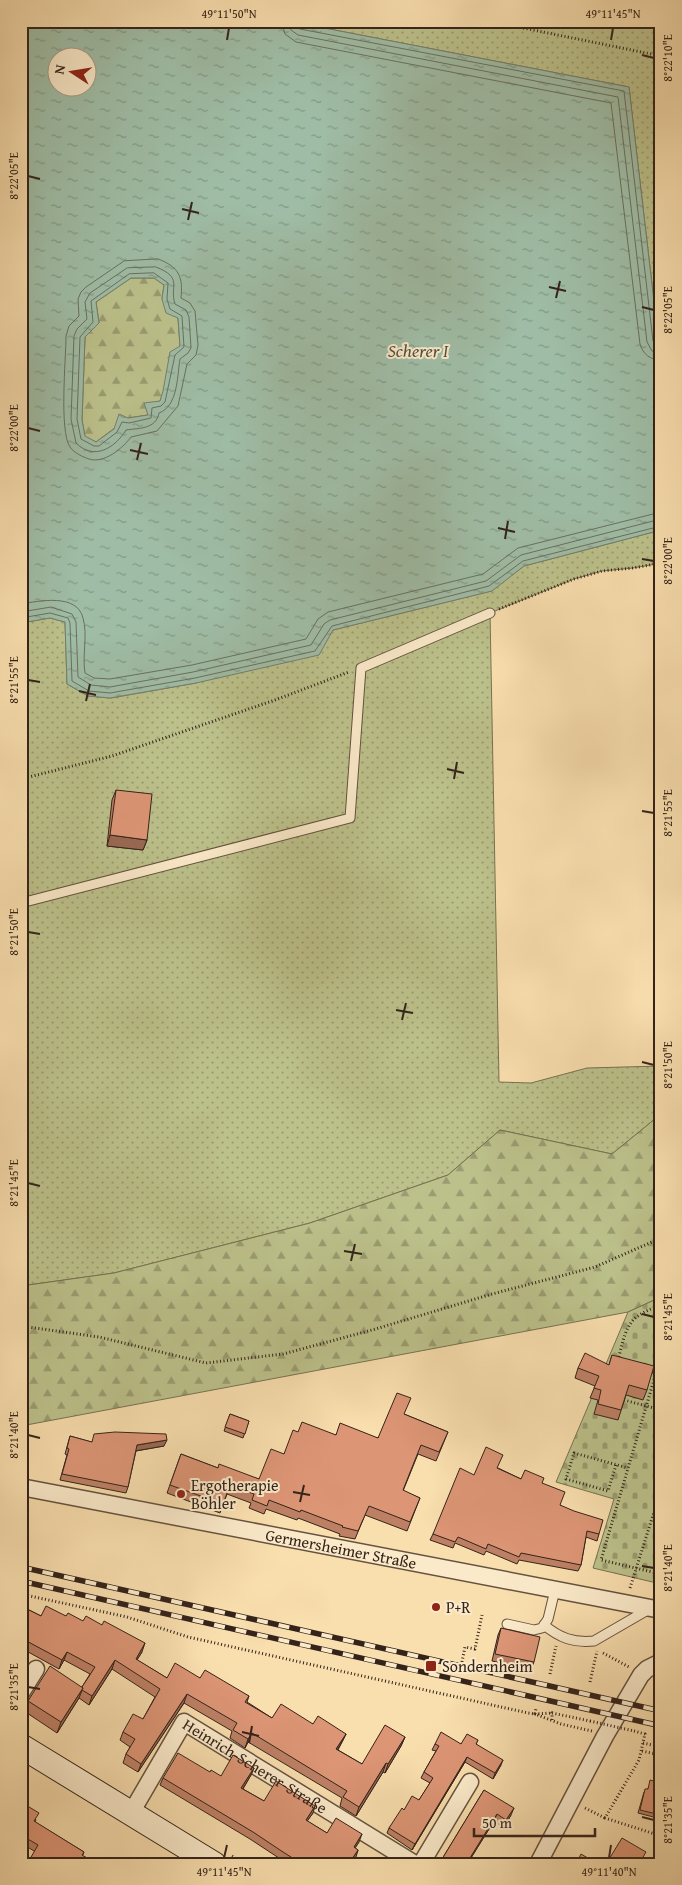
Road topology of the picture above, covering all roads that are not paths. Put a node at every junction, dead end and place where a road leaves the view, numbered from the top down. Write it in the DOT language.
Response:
graph roads {
  1 [pos="490,613"];
  2 [pos="21,902"];
  3 [pos="21,1486"];
  4 [pos="555,1590"];
  5 [pos="656,1609"];
  6 [pos="506,1624"];
  7 [pos="544,1625"];
  8 [pos="661,1662"];
  9 [pos="36,1669"];
  10 [pos="21,1693"];
  11 [pos="21,1746"];
  12 [pos="470,1782"];
  13 [pos="131,1813"];
  14 [pos="214,1864"];
  15 [pos="415,1864"];
  16 [pos="421,1864"];
  17 [pos="538,1864"];
  1 -- 2 [label="lane"];
  3 -- 4 [label="street, Germersheimer Straße"];
  4 -- 5 [label="street, Germersheimer Straße"];
  4 -- 7 [label="lane"];
  5 -- 7 [label="lane"];
  6 -- 7 [label="lane"];
  8 -- 17 [label="street"];
  9 -- 10 [label="street"];
  11 -- 13 [label="main road"];
  12 -- 16 [label="street"];
  13 -- 14 [label="main road"];
  13 -- 15 [label="street, Heinrich-Scherer-Straße"];
}
